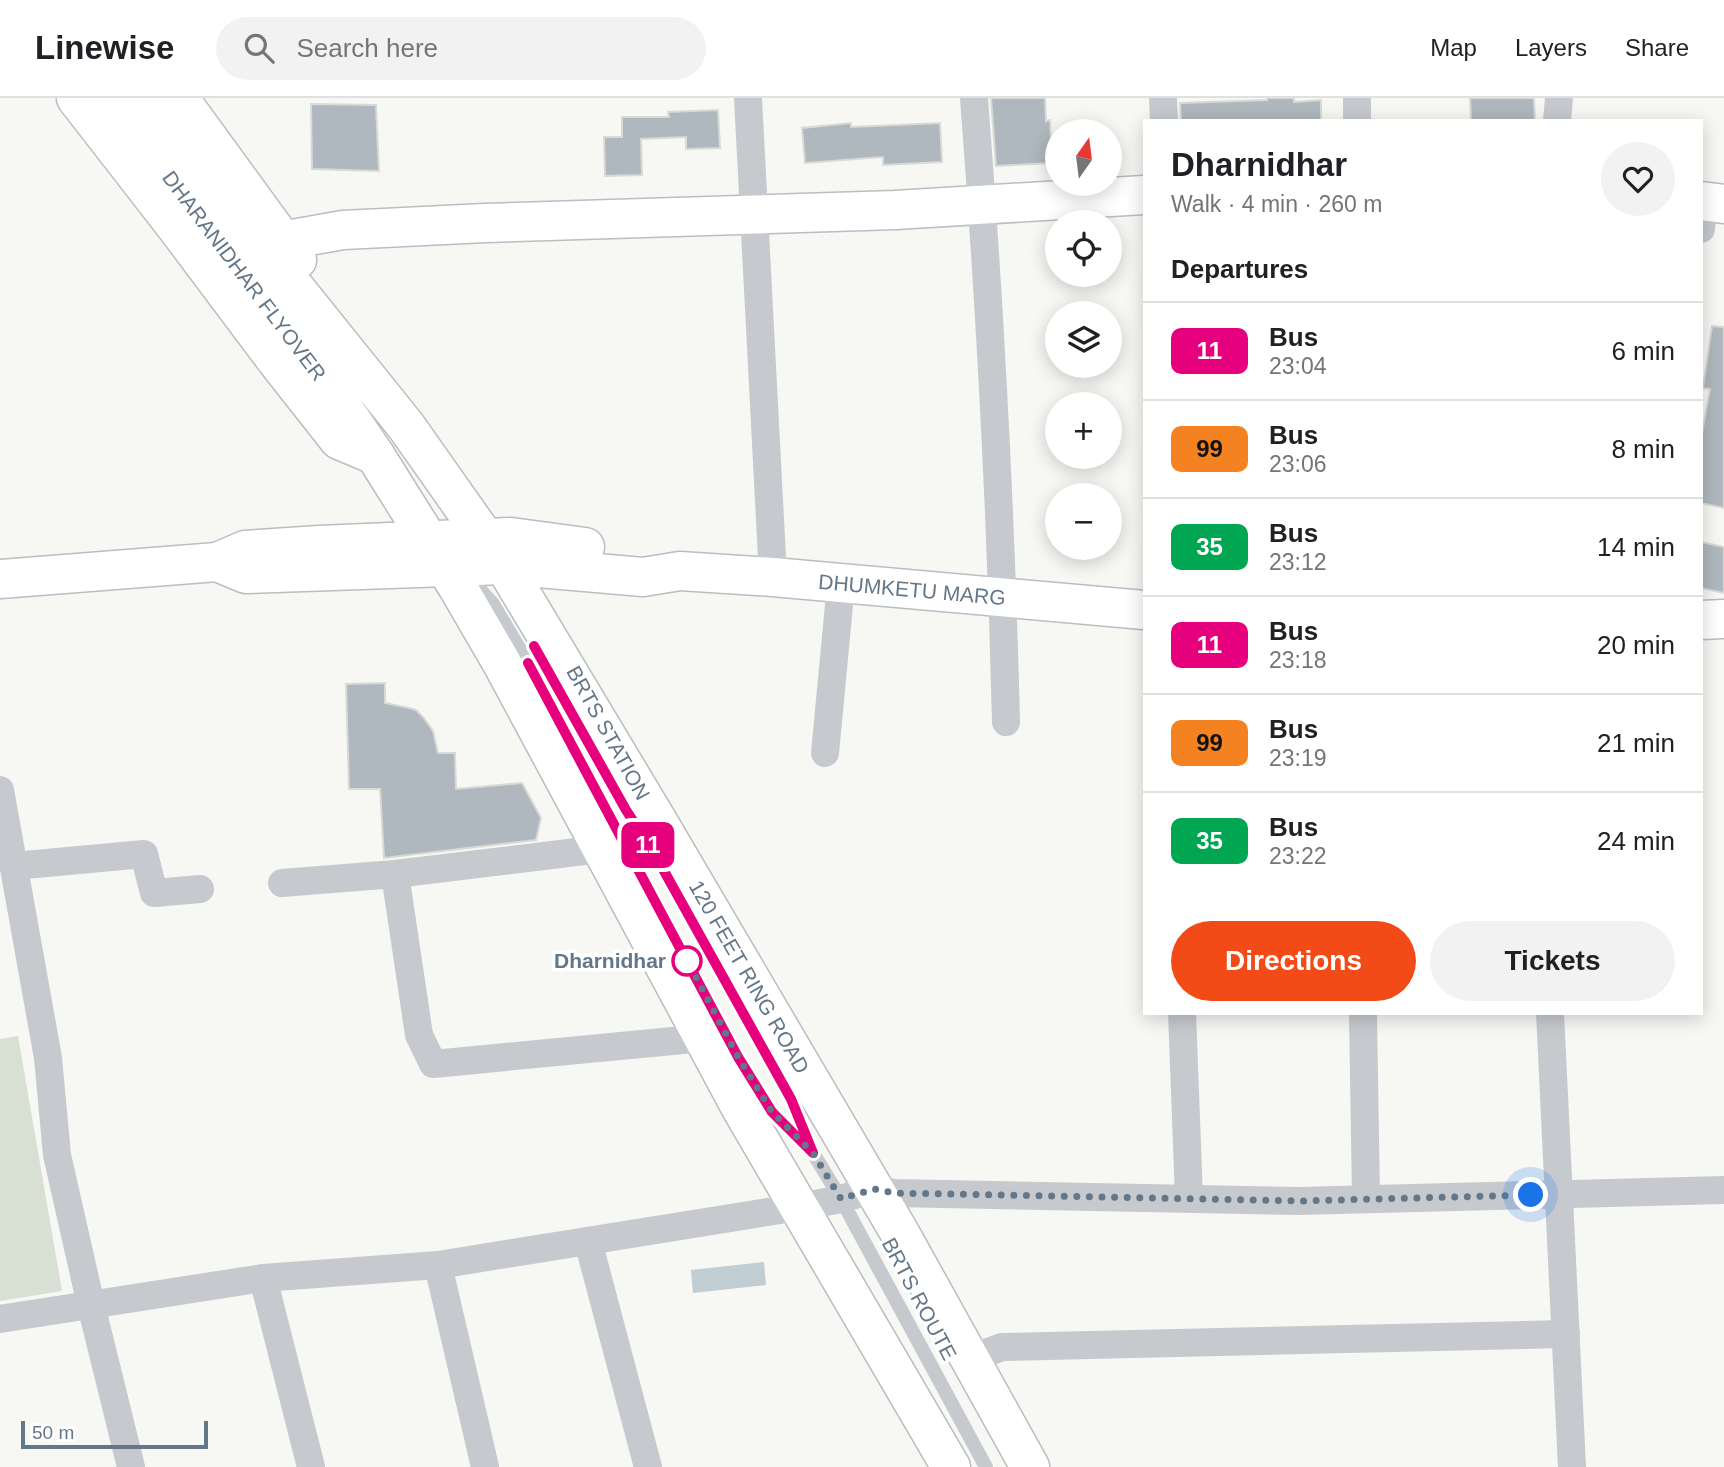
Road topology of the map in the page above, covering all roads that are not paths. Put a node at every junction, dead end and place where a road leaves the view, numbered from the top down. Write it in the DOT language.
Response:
graph roads {
  1 [pos="75,98"];
  2 [pos="112,98"];
  3 [pos="150,98"];
  4 [pos="179,98"];
  5 [pos="748,98"];
  6 [pos="974,98"];
  7 [pos="1163,98"];
  8 [pos="1357,98"];
  9 [pos="1559,98"];
  10 [pos="1164,119"];
  11 [pos="1357,119"];
  12 [pos="1557,119"];
  13 [pos="1143,195"];
  14 [pos="982,205"];
  15 [pos="755,215"];
  16 [pos="281,241"];
  17 [pos="357,396"];
  18 [pos="406,426"];
  19 [pos="375,455"];
  20 [pos="469,559"];
  21 [pos="773,577"];
  22 [pos="0,579"];
  23 [pos="841,583"];
  24 [pos="1003,598"];
  25 [pos="1143,610"];
  26 [pos="1724,619"];
  27 [pos="1703,620"];
  28 [pos="548,669"];
  29 [pos="1006,722"];
  30 [pos="580,728"];
  31 [pos="825,752"];
  32 [pos="0,790"];
  33 [pos="601,849"];
  34 [pos="13,866"];
  35 [pos="395,874"];
  36 [pos="282,883"];
  37 [pos="200,889"];
  38 [pos="1182,1015"];
  39 [pos="1363,1015"];
  40 [pos="1550,1015"];
  41 [pos="704,1038"];
  42 [pos="813,1153"];
  43 [pos="1724,1191"];
  44 [pos="857,1194"];
  45 [pos="1558,1195"];
  46 [pos="1189,1198"];
  47 [pos="1366,1199"];
  48 [pos="799,1207"];
  49 [pos="589,1241"];
  50 [pos="438,1265"];
  51 [pos="263,1278"];
  52 [pos="91,1304"];
  53 [pos="0,1319"];
  54 [pos="1566,1334"];
  55 [pos="969,1359"];
  56 [pos="131,1467"];
  57 [pos="311,1467"];
  58 [pos="485,1467"];
  59 [pos="648,1467"];
  60 [pos="951,1467"];
  61 [pos="986,1467"];
  62 [pos="1030,1467"];
  63 [pos="1572,1467"];
  1 -- 19 [label="main road"];
  2 -- 17 [label="main road, DHARANIDHAR FLYOVER"];
  3 -- 17 [label="main road, DHARANIDHAR FLYOVER"];
  4 -- 16 [label="main road"];
  5 -- 15 [label="street"];
  6 -- 14 [label="street"];
  7 -- 10 [label="street"];
  8 -- 11 [label="street"];
  9 -- 12 [label="street"];
  13 -- 14 [label="main road"];
  14 -- 15 [label="main road"];
  14 -- 24 [label="street"];
  15 -- 16 [label="main road"];
  15 -- 21 [label="street"];
  16 -- 18 [label="main road"];
  17 -- 18 [label="main road, DHARANIDHAR FLYOVER"];
  17 -- 19 [label="main road, DHARANIDHAR FLYOVER"];
  18 -- 20 [label="main road, 120 FEET RING ROAD"];
  19 -- 20 [label="main road, 120 FEET RING ROAD"];
  20 -- 21 [label="main road, DHUMKETU MARG"];
  20 -- 22 [label="main road, DHUMKETU MARG"];
  20 -- 28 [label="lane, BRTS STATION"];
  20 -- 33 [label="main road, 120 FEET RING ROAD"];
  20 -- 42 [label="lane, BRTS STATION"];
  20 -- 44 [label="main road, 120 FEET RING ROAD"];
  21 -- 23 [label="main road, DHUMKETU MARG"];
  23 -- 24 [label="main road, DHUMKETU MARG"];
  23 -- 31 [label="street"];
  24 -- 25 [label="main road, DHUMKETU MARG"];
  24 -- 29 [label="street"];
  26 -- 27 [label="main road"];
  30 -- 42 [label="lane, BRTS STATION"];
  32 -- 34 [label="street"];
  33 -- 35 [label="street"];
  33 -- 41 [label="main road, 120 FEET RING ROAD"];
  34 -- 37 [label="street"];
  34 -- 52 [label="street"];
  35 -- 36 [label="street"];
  35 -- 41 [label="street"];
  38 -- 46 [label="street"];
  39 -- 47 [label="street"];
  40 -- 45 [label="street"];
  41 -- 48 [label="main road, 120 FEET RING ROAD"];
  42 -- 44 [label="lane, BRTS ROUTE"];
  43 -- 45 [label="street"];
  44 -- 46 [label="street"];
  44 -- 48 [label="street"];
  44 -- 55 [label="main road, 120 FEET RING ROAD"];
  44 -- 61 [label="lane, BRTS ROUTE"];
  45 -- 47 [label="street"];
  45 -- 54 [label="street"];
  46 -- 47 [label="street"];
  48 -- 49 [label="street"];
  48 -- 60 [label="main road, 120 FEET RING ROAD"];
  49 -- 50 [label="street"];
  49 -- 59 [label="street"];
  50 -- 51 [label="street"];
  50 -- 58 [label="street"];
  51 -- 52 [label="street"];
  51 -- 57 [label="street"];
  52 -- 53 [label="street"];
  52 -- 56 [label="street"];
  54 -- 55 [label="street"];
  54 -- 63 [label="street"];
  55 -- 62 [label="main road, 120 FEET RING ROAD"];
}
